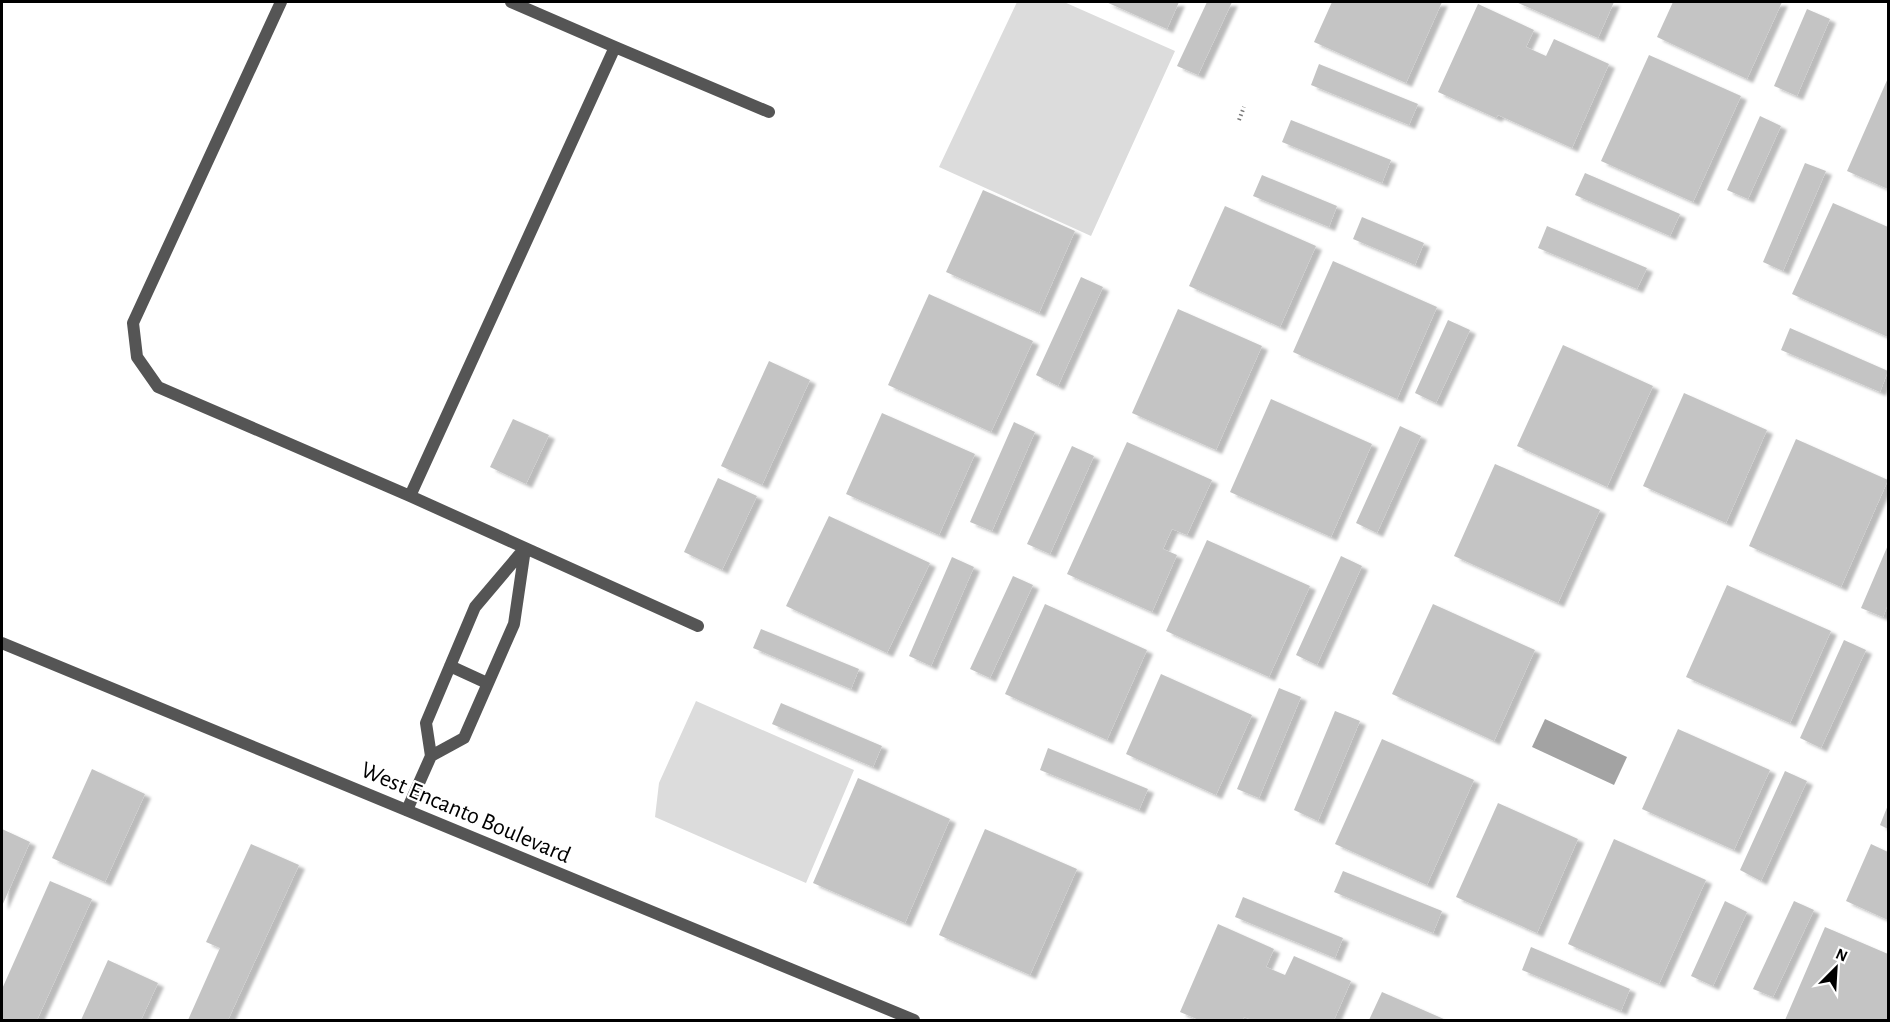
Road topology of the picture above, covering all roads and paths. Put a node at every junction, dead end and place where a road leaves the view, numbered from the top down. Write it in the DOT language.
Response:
graph roads {
  1 [pos="281,2"];
  2 [pos="511,2"];
  3 [pos="615,47"];
  4 [pos="1244,107"];
  5 [pos="769,112"];
  6 [pos="1239,120"];
  7 [pos="410,496"];
  8 [pos="525,548"];
  9 [pos="698,626"];
  10 [pos="2,643"];
  11 [pos="450,666"];
  12 [pos="487,683"];
  13 [pos="431,756"];
  14 [pos="407,810"];
  15 [pos="914,1020"];
  1 -- 7 [label="street"];
  2 -- 3 [label="street"];
  3 -- 5 [label="street"];
  3 -- 7 [label="street"];
  4 -- 6 [label="path"];
  7 -- 8 [label="street"];
  8 -- 9 [label="street"];
  8 -- 11 [label="street"];
  8 -- 12 [label="street"];
  10 -- 14 [label="street, West Encanto Boulevard"];
  11 -- 12 [label="street"];
  11 -- 13 [label="street"];
  12 -- 13 [label="street"];
  13 -- 14 [label="street"];
  14 -- 15 [label="street, West Encanto Boulevard"];
}
